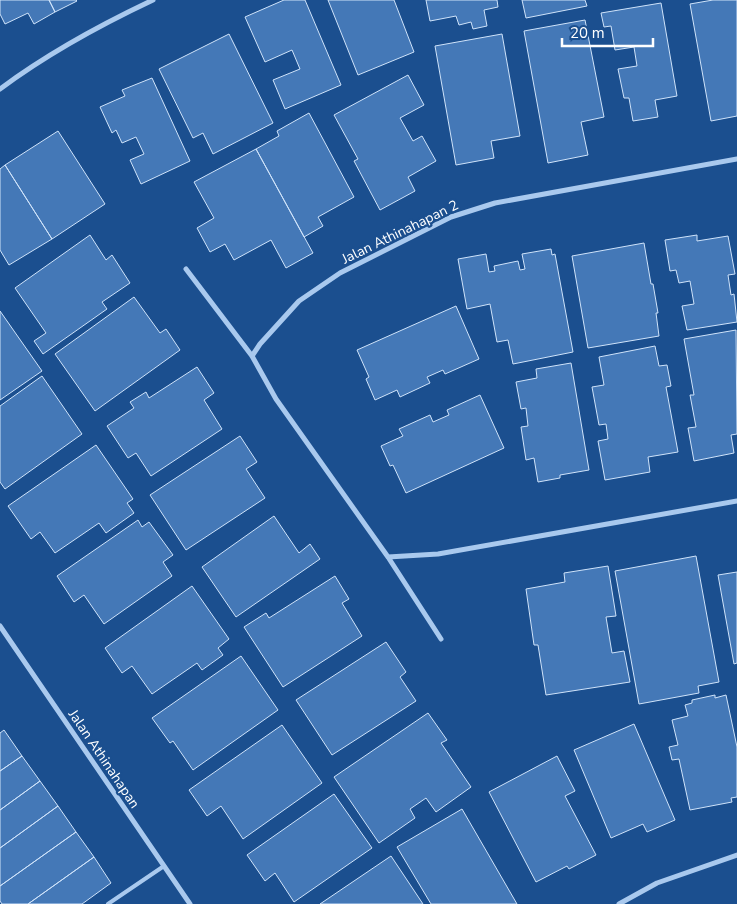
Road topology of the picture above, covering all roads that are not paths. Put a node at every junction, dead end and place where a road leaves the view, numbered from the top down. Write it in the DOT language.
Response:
graph roads {
  1 [pos="153,0"];
  2 [pos="0,89"];
  3 [pos="737,159"];
  4 [pos="186,269"];
  5 [pos="252,356"];
  6 [pos="737,501"];
  7 [pos="388,557"];
  8 [pos="0,626"];
  9 [pos="441,639"];
  10 [pos="737,855"];
  11 [pos="164,866"];
  12 [pos="108,904"];
  13 [pos="190,904"];
  14 [pos="619,904"];
  1 -- 2 [label="street"];
  3 -- 5 [label="street, Jalan Athinahapan 2"];
  4 -- 5 [label="street"];
  5 -- 7 [label="street"];
  6 -- 7 [label="street"];
  7 -- 9 [label="street"];
  8 -- 11 [label="street, Jalan Athinahapan"];
  10 -- 14 [label="street"];
  11 -- 12 [label="lane"];
  11 -- 13 [label="street, Jalan Athinahapan"];
}
